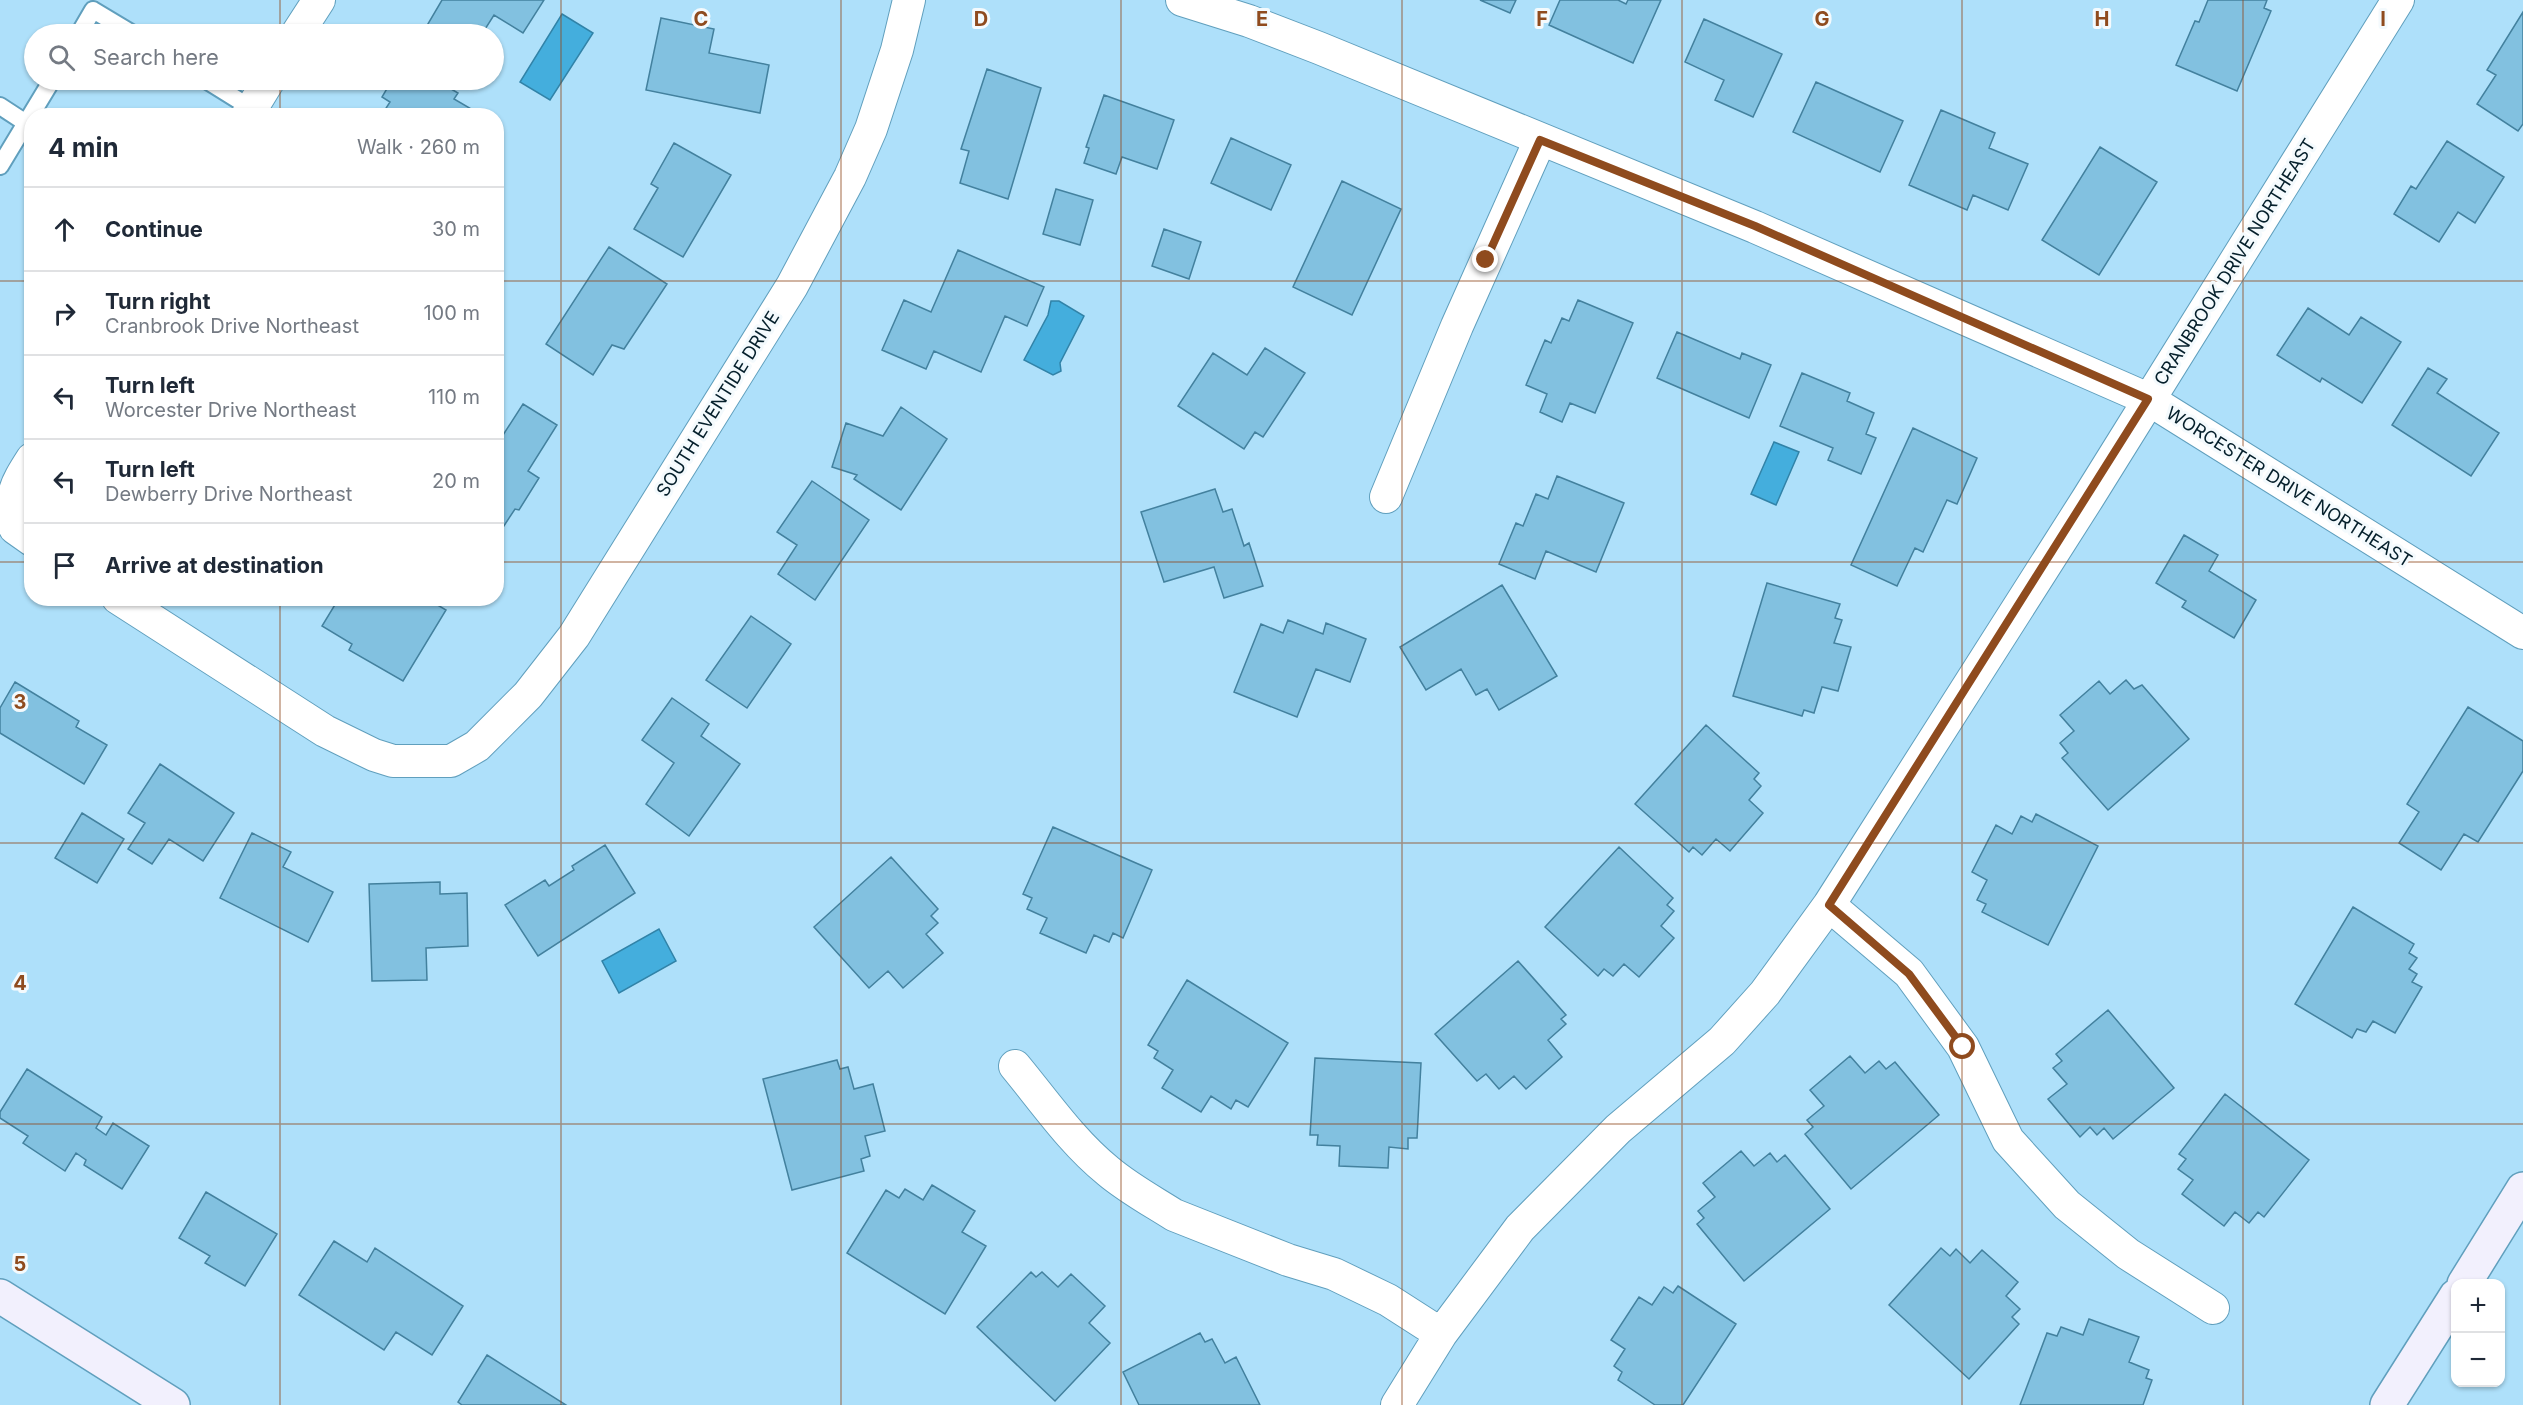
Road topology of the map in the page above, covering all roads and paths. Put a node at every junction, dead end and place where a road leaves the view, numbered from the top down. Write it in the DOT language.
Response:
graph roads {
  1 [pos="319,0"];
  2 [pos="909,0"];
  3 [pos="1182,0"];
  4 [pos="2398,0"];
  5 [pos="85,24"];
  6 [pos="116,24"];
  7 [pos="303,24"];
  8 [pos="46,90"];
  9 [pos="219,90"];
  10 [pos="263,90"];
  11 [pos="0,106"];
  12 [pos="36,108"];
  13 [pos="244,108"];
  14 [pos="252,108"];
  15 [pos="24,121"];
  16 [pos="24,128"];
  17 [pos="1540,140"];
  18 [pos="0,166"];
  19 [pos="2148,399"];
  20 [pos="24,471"];
  21 [pos="1386,497"];
  22 [pos="23,534"];
  23 [pos="130,606"];
  24 [pos="2523,633"];
  25 [pos="1829,905"];
  26 [pos="1015,1066"];
  27 [pos="2523,1189"];
  28 [pos="2467,1279"];
  29 [pos="0,1296"];
  30 [pos="2451,1304"];
  31 [pos="2213,1308"];
  32 [pos="1441,1334"];
  33 [pos="173,1405"];
  34 [pos="1396,1405"];
  35 [pos="2387,1405"];
  1 -- 7 [label="street"];
  2 -- 23 [label="street, SOUTH EVENTIDE DRIVE"];
  3 -- 17 [label="street, WORCESTER DRIVE NORTHEAST"];
  4 -- 19 [label="street, CRANBROOK DRIVE NORTHEAST"];
  5 -- 6 [label="lane"];
  8 -- 12 [label="lane"];
  9 -- 13 [label="lane"];
  10 -- 14 [label="street"];
  11 -- 15 [label="lane"];
  16 -- 18 [label="lane"];
  17 -- 19 [label="street, WORCESTER DRIVE NORTHEAST"];
  17 -- 21 [label="street"];
  19 -- 24 [label="street, WORCESTER DRIVE NORTHEAST"];
  19 -- 25 [label="street, CRANBROOK DRIVE NORTHEAST"];
  20 -- 22 [label="street"];
  25 -- 31 [label="street"];
  25 -- 32 [label="street, CRANBROOK DRIVE NORTHEAST"];
  26 -- 32 [label="street"];
  27 -- 28 [label="main road"];
  29 -- 33 [label="main road"];
  30 -- 35 [label="main road"];
  32 -- 34 [label="street, CRANBROOK DRIVE NORTHEAST"];
}
